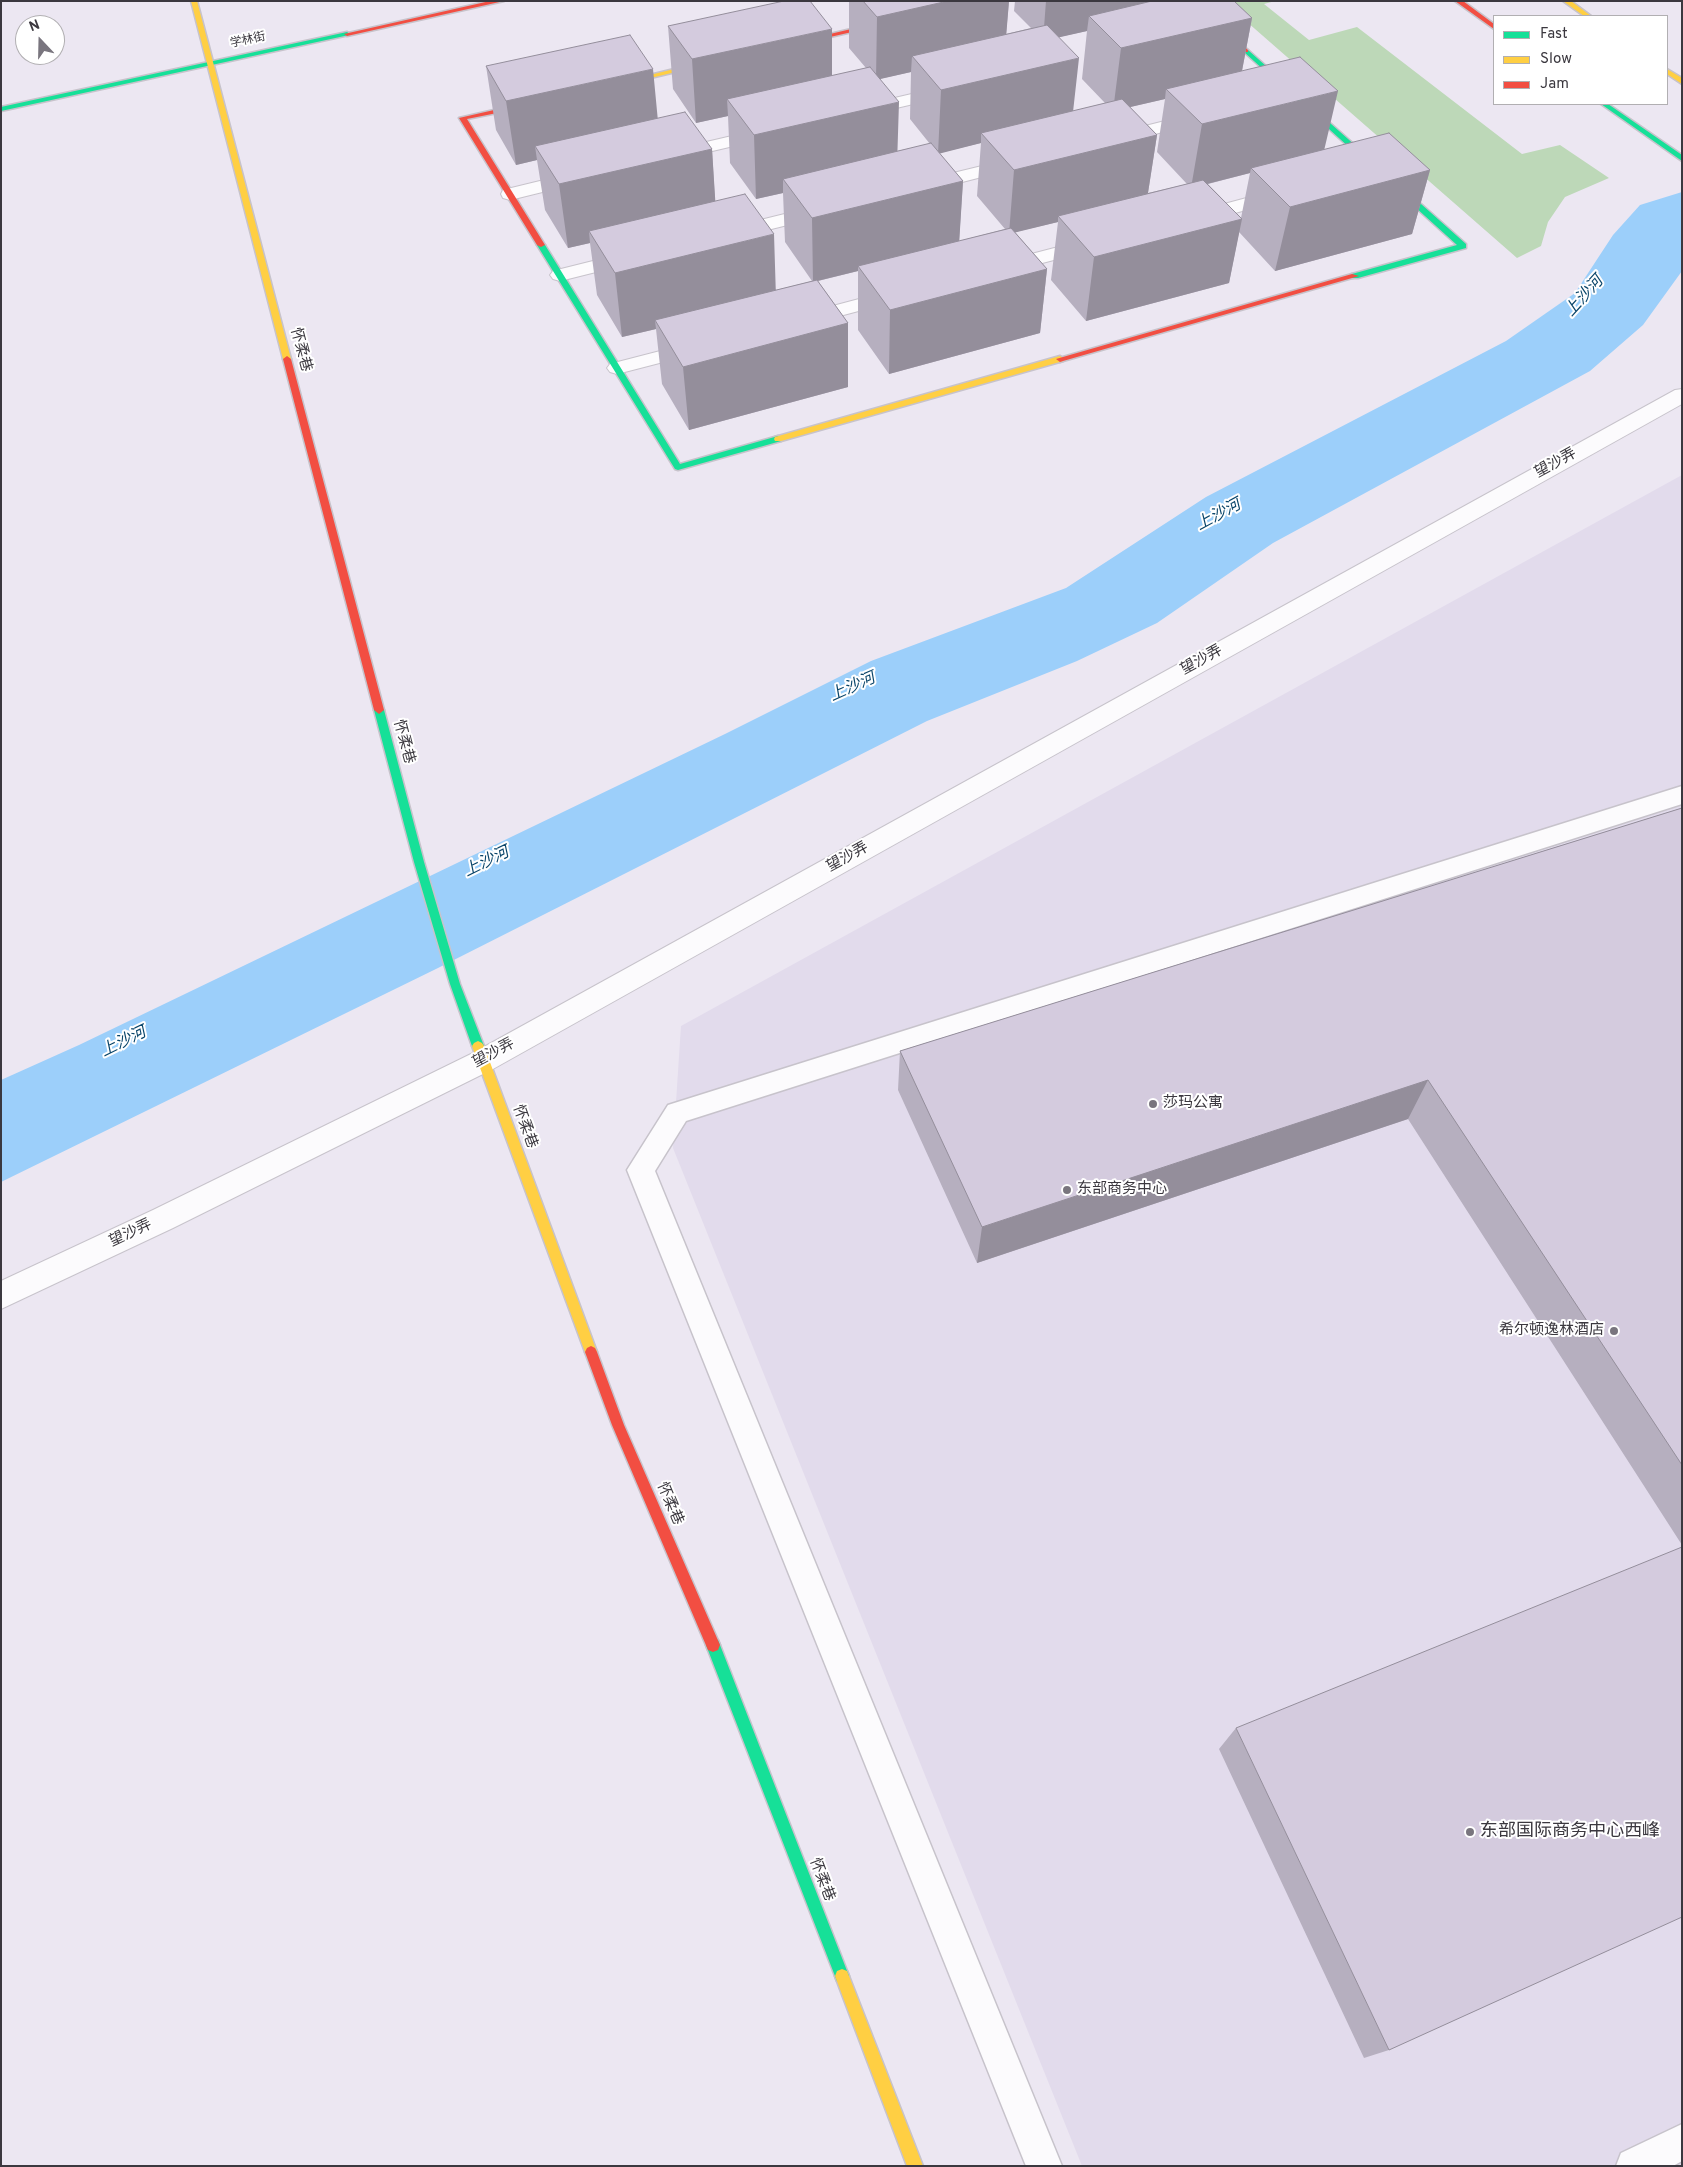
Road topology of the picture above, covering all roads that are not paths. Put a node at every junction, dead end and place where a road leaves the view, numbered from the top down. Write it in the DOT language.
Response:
graph roads {
  1 [pos="194,1"];
  2 [pos="501,1"];
  3 [pos="1191,1"];
  4 [pos="1458,1"];
  5 [pos="1566,1"];
  6 [pos="1587,15"];
  7 [pos="895,21"];
  8 [pos="1493,25"];
  9 [pos="1218,26"];
  10 [pos="1199,31"];
  11 [pos="780,47"];
  12 [pos="722,60"];
  13 [pos="209,64"];
  14 [pos="1668,72"];
  15 [pos="1682,82"];
  16 [pos="607,86"];
  17 [pos="966,86"];
  18 [pos="1294,94"];
  19 [pos="1275,99"];
  20 [pos="540,101"];
  21 [pos="1605,105"];
  22 [pos="1,109"];
  23 [pos="850,114"];
  24 [pos="1217,114"];
  25 [pos="782,130"];
  26 [pos="1101,142"];
  27 [pos="1034,159"];
  28 [pos="1682,159"];
  29 [pos="656,160"];
  30 [pos="1378,170"];
  31 [pos="597,174"];
  32 [pos="1359,174"];
  33 [pos="908,190"];
  34 [pos="1301,190"];
  35 [pos="510,194"];
  36 [pos="840,206"];
  37 [pos="1176,222"];
  38 [pos="715,237"];
  39 [pos="1108,240"];
  40 [pos="647,254"];
  41 [pos="983,273"];
  42 [pos="560,276"];
  43 [pos="915,290"];
  44 [pos="780,325"];
  45 [pos="713,343"];
  46 [pos="617,368"];
  47 [pos="1682,395"];
  48 [pos="1682,795"];
  49 [pos="483,1061"];
  50 [pos="1,1296"];
  51 [pos="1682,2142"];
  52 [pos="914,2166"];
  53 [pos="1044,2166"];
  54 [pos="1634,2166"];
  1 -- 13 [label="street, 怀柔巷"];
  2 -- 13 [label="street, 学林街"];
  3 -- 9 [label="street"];
  4 -- 8 [label="street"];
  5 -- 6 [label="street"];
  7 -- 11 [label="street"];
  9 -- 10 [label="street"];
  9 -- 18 [label="street"];
  12 -- 16 [label="street"];
  13 -- 22 [label="street, 学林街"];
  13 -- 49 [label="street, 怀柔巷"];
  14 -- 15 [label="street"];
  17 -- 23 [label="street"];
  18 -- 19 [label="street"];
  18 -- 30 [label="street"];
  20 -- 35 [label="street"];
  21 -- 28 [label="street"];
  24 -- 26 [label="street"];
  25 -- 29 [label="street"];
  27 -- 33 [label="street"];
  30 -- 32 [label="street"];
  30 -- 46 [label="street"];
  31 -- 35 [label="street"];
  34 -- 37 [label="street"];
  35 -- 42 [label="street"];
  36 -- 38 [label="street"];
  39 -- 41 [label="street"];
  40 -- 42 [label="street"];
  42 -- 46 [label="street"];
  43 -- 44 [label="street"];
  45 -- 46 [label="street"];
  47 -- 49 [label="street, 望沙弄"];
  48 -- 53 [label="lane"];
  49 -- 50 [label="street, 望沙弄"];
  49 -- 52 [label="street, 怀柔巷"];
  51 -- 54 [label="lane"];
}
